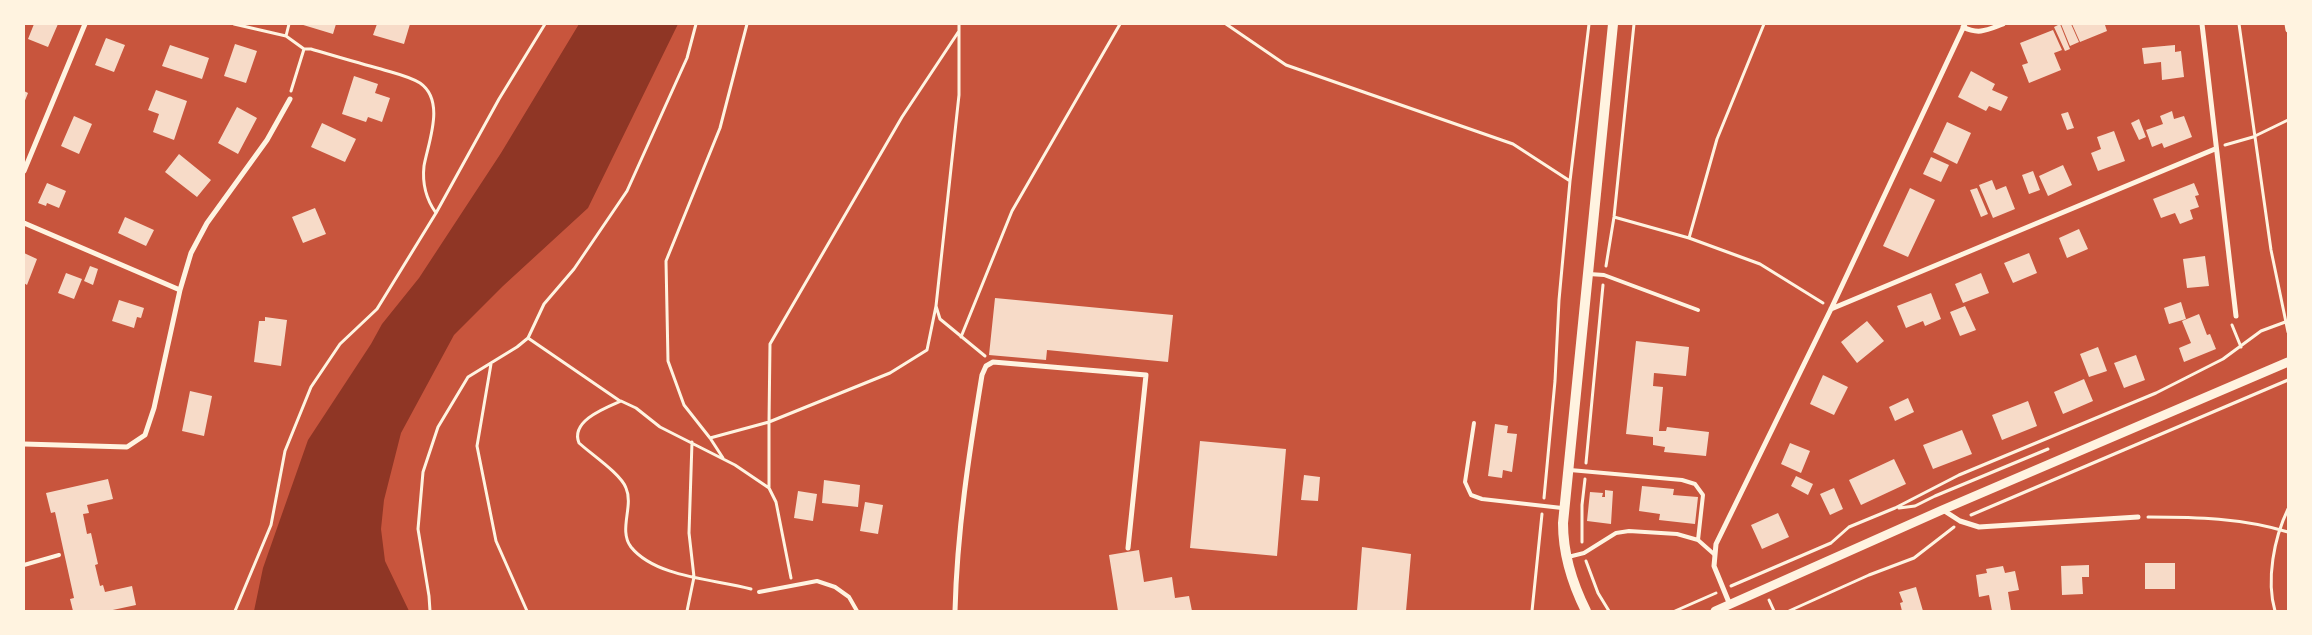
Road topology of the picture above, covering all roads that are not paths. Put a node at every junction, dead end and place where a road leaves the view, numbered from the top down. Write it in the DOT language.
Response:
graph roads {
  1 [pos="85,24"];
  2 [pos="1613,24"];
  3 [pos="2003,24"];
  4 [pos="2202,24"];
  5 [pos="2287,24"];
  6 [pos="1964,25"];
  7 [pos="2288,30"];
  8 [pos="290,99"];
  9 [pos="2215,149"];
  10 [pos="24,171"];
  11 [pos="24,223"];
  12 [pos="1587,274"];
  13 [pos="180,290"];
  14 [pos="1830,309"];
  15 [pos="1698,310"];
  16 [pos="2236,316"];
  17 [pos="2288,362"];
  18 [pos="1474,424"];
  19 [pos="24,444"];
  20 [pos="1569,469"];
  21 [pos="1564,508"];
  22 [pos="1942,510"];
  23 [pos="2138,517"];
  24 [pos="1698,540"];
  25 [pos="1128,548"];
  26 [pos="59,555"];
  27 [pos="1715,555"];
  28 [pos="1566,558"];
  29 [pos="24,565"];
  30 [pos="759,592"];
  31 [pos="1730,605"];
  32 [pos="857,611"];
  33 [pos="955,611"];
  34 [pos="1586,611"];
  35 [pos="1715,611"];
  1 -- 10 [label="street"];
  2 -- 12 [label="main road"];
  3 -- 6 [label="street"];
  4 -- 9 [label="street"];
  5 -- 7 [label="street"];
  6 -- 14 [label="street"];
  8 -- 13 [label="street"];
  9 -- 14 [label="street"];
  9 -- 16 [label="street"];
  11 -- 13 [label="street"];
  12 -- 15 [label="lane"];
  12 -- 20 [label="main road"];
  13 -- 19 [label="street"];
  14 -- 27 [label="street"];
  17 -- 22 [label="street"];
  18 -- 21 [label="lane"];
  20 -- 21 [label="main road"];
  20 -- 24 [label="lane"];
  21 -- 28 [label="main road"];
  22 -- 23 [label="street"];
  22 -- 31 [label="street"];
  24 -- 27 [label="lane"];
  24 -- 28 [label="lane"];
  25 -- 33 [label="street"];
  26 -- 29 [label="lane"];
  27 -- 31 [label="street"];
  28 -- 34 [label="main road"];
  30 -- 32 [label="lane"];
  31 -- 35 [label="street"];
}
